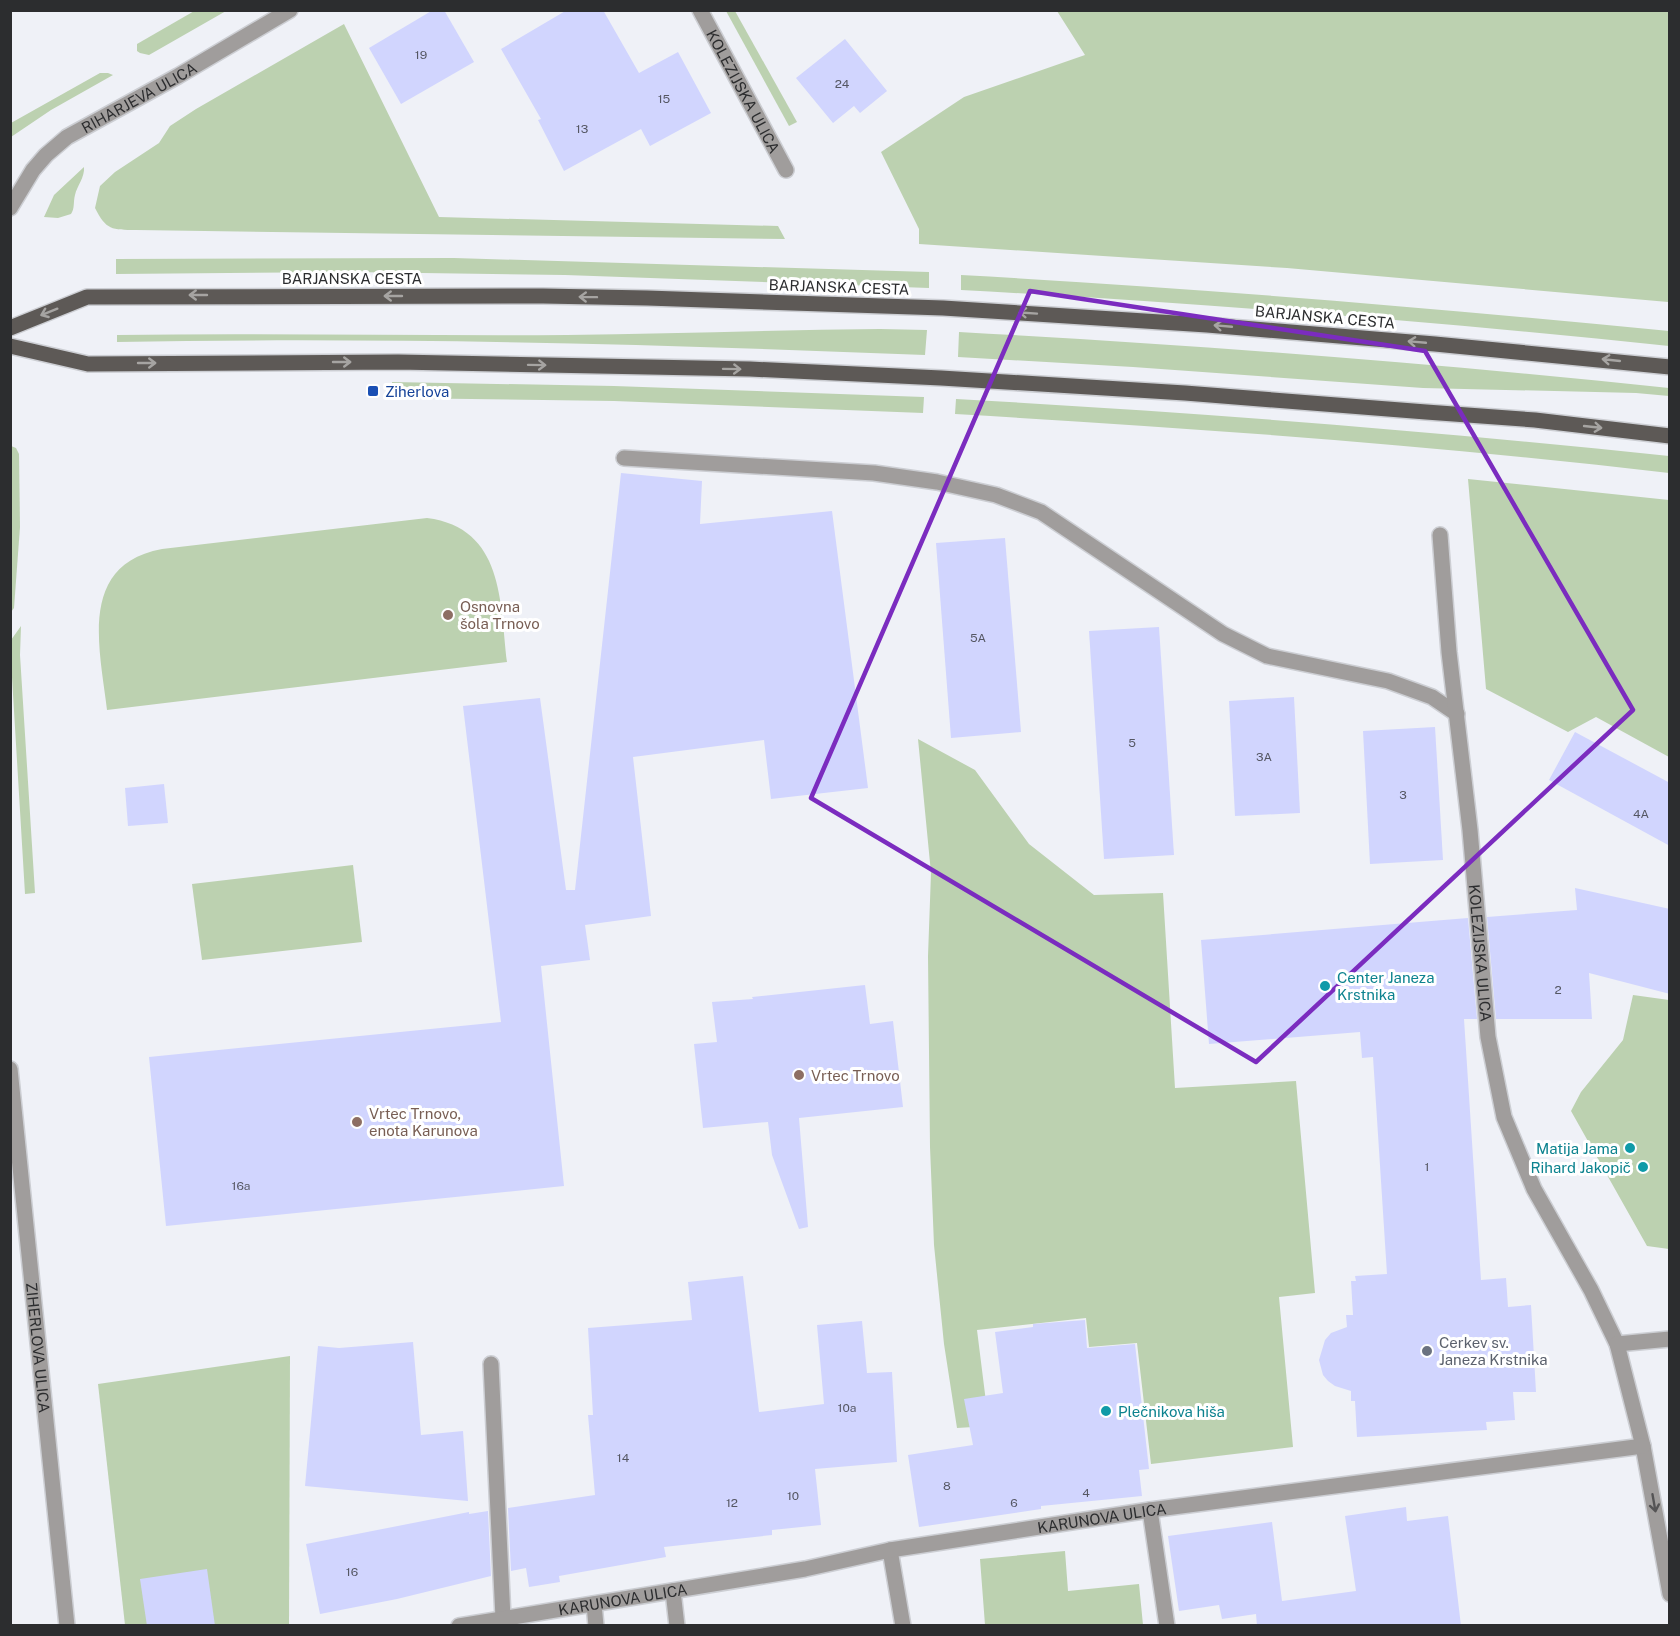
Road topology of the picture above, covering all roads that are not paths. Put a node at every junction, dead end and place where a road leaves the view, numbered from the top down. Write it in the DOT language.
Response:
graph roads {
  1 [pos="290,10"];
  2 [pos="700,10"];
  3 [pos="786,170"];
  4 [pos="10,208"];
  5 [pos="10,328"];
  6 [pos="10,346"];
  7 [pos="1670,367"];
  8 [pos="1670,436"];
  9 [pos="624,458"];
  10 [pos="1440,535"];
  11 [pos="1456,714"];
  12 [pos="10,1070"];
  13 [pos="1670,1339"];
  14 [pos="1617,1344"];
  15 [pos="491,1364"];
  16 [pos="1643,1446"];
  17 [pos="1150,1510"];
  18 [pos="890,1550"];
  19 [pos="673,1591"];
  20 [pos="1670,1594"];
  21 [pos="594,1604"];
  22 [pos="494,1622"];
  23 [pos="67,1626"];
  24 [pos="459,1626"];
  25 [pos="596,1626"];
  26 [pos="677,1626"];
  27 [pos="903,1626"];
  28 [pos="1167,1626"];
  1 -- 4 [label="street, RIHARJEVA ULICA"];
  2 -- 3 [label="street, KOLEZIJSKA ULICA"];
  7 -- 5 [label="main road, BARJANSKA CESTA, one-way"];
  6 -- 8 [label="main road, one-way"];
  9 -- 11 [label="street"];
  10 -- 11 [label="street, KOLEZIJSKA ULICA"];
  11 -- 14 [label="street, KOLEZIJSKA ULICA"];
  12 -- 23 [label="street, ZIHERLOVA ULICA"];
  13 -- 14 [label="street"];
  14 -- 16 [label="street"];
  15 -- 22 [label="street"];
  16 -- 17 [label="street, KARUNOVA ULICA"];
  16 -- 20 [label="street, one-way"];
  17 -- 18 [label="street, KARUNOVA ULICA"];
  17 -- 28 [label="street"];
  18 -- 19 [label="street, KARUNOVA ULICA"];
  18 -- 27 [label="street"];
  19 -- 21 [label="street, KARUNOVA ULICA"];
  19 -- 26 [label="street"];
  21 -- 22 [label="street, KARUNOVA ULICA"];
  21 -- 25 [label="street"];
  22 -- 24 [label="street, KARUNOVA ULICA"];
}
